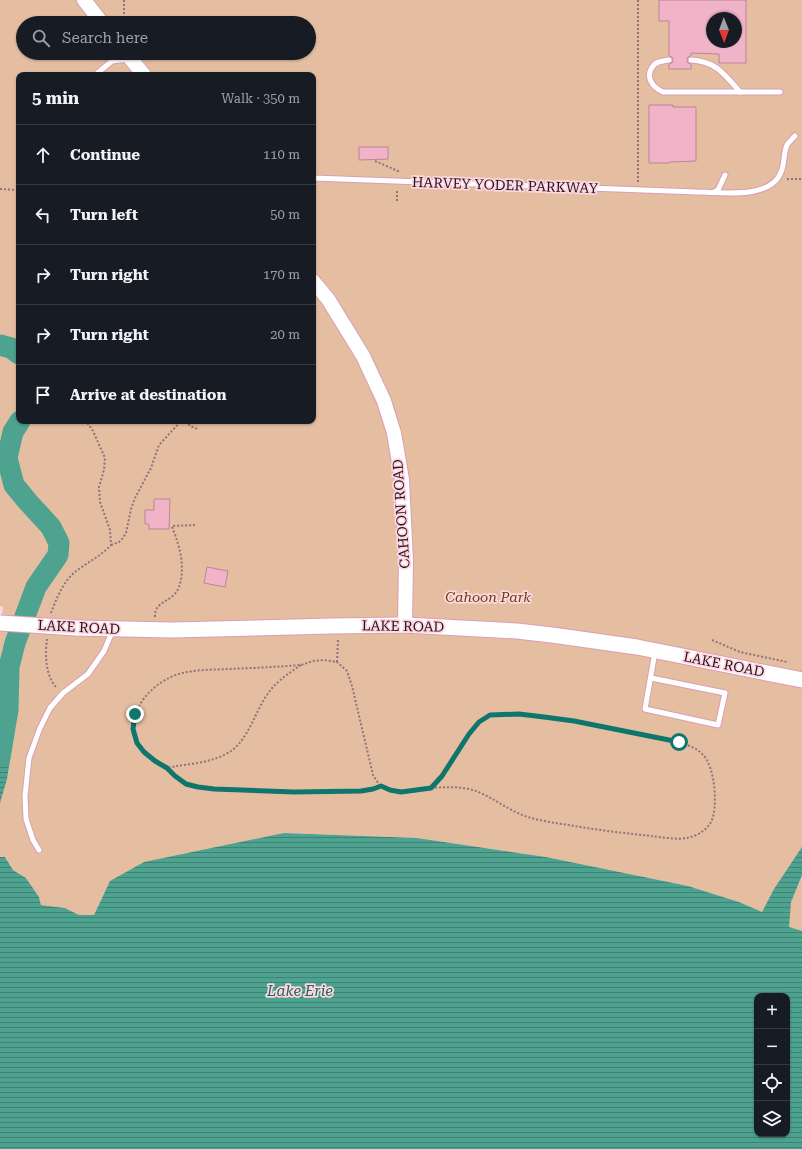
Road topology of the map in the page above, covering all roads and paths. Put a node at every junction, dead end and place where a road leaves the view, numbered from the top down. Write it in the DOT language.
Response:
graph roads {
  1 [pos="84,0"];
  2 [pos="124,0"];
  3 [pos="638,0"];
  4 [pos="97,16"];
  5 [pos="124,16"];
  6 [pos="115,60"];
  7 [pos="131,60"];
  8 [pos="669,60"];
  9 [pos="691,60"];
  10 [pos="98,72"];
  11 [pos="141,72"];
  12 [pos="740,92"];
  13 [pos="780,92"];
  14 [pos="795,136"];
  15 [pos="725,175"];
  16 [pos="316,178"];
  17 [pos="778,179"];
  18 [pos="802,179"];
  19 [pos="0,189"];
  20 [pos="16,190"];
  21 [pos="638,190"];
  22 [pos="714,192"];
  23 [pos="316,284"];
  24 [pos="88,424"];
  25 [pos="178,424"];
  26 [pos="188,424"];
  27 [pos="198,429"];
  28 [pos="195,525"];
  29 [pos="111,545"];
  30 [pos="51,615"];
  31 [pos="155,618"];
  32 [pos="0,623"];
  33 [pos="405,625"];
  34 [pos="114,630"];
  35 [pos="48,637"];
  36 [pos="338,640"];
  37 [pos="712,640"];
  38 [pos="656,651"];
  39 [pos="337,662"];
  40 [pos="786,662"];
  41 [pos="301,665"];
  42 [pos="651,678"];
  43 [pos="802,680"];
  44 [pos="62,693"];
  45 [pos="167,768"];
  46 [pos="381,786"];
  47 [pos="431,788"];
  48 [pos="39,850"];
  1 -- 4 [label="street"];
  2 -- 5 [label="path"];
  3 -- 21 [label="path"];
  6 -- 10 [label="lane"];
  7 -- 11 [label="street"];
  8 -- 12 [label="lane"];
  9 -- 12 [label="lane"];
  12 -- 13 [label="lane"];
  14 -- 17 [label="lane"];
  15 -- 22 [label="lane"];
  16 -- 21 [label="lane, HARVEY YODER PARKWAY"];
  17 -- 18 [label="path"];
  17 -- 22 [label="lane, HARVEY YODER PARKWAY"];
  19 -- 20 [label="path"];
  21 -- 22 [label="lane, HARVEY YODER PARKWAY"];
  23 -- 33 [label="street, CAHOON ROAD"];
  24 -- 29 [label="path"];
  25 -- 29 [label="path"];
  26 -- 27 [label="path"];
  28 -- 31 [label="path"];
  29 -- 30 [label="path"];
  32 -- 34 [label="main road, LAKE ROAD, bridge"];
  33 -- 34 [label="main road, LAKE ROAD"];
  33 -- 38 [label="main road, LAKE ROAD"];
  34 -- 44 [label="lane"];
  35 -- 44 [label="path"];
  36 -- 39 [label="path"];
  37 -- 40 [label="path"];
  38 -- 42 [label="lane"];
  38 -- 43 [label="main road, LAKE ROAD"];
  39 -- 41 [label="path"];
  39 -- 46 [label="path"];
  41 -- 45 [label="path"];
  41 -- 45 [label="path"];
  42 -- 42 [label="lane"];
  44 -- 48 [label="lane"];
  45 -- 46 [label="path"];
  46 -- 47 [label="path"];
  47 -- 47 [label="path"];
}
